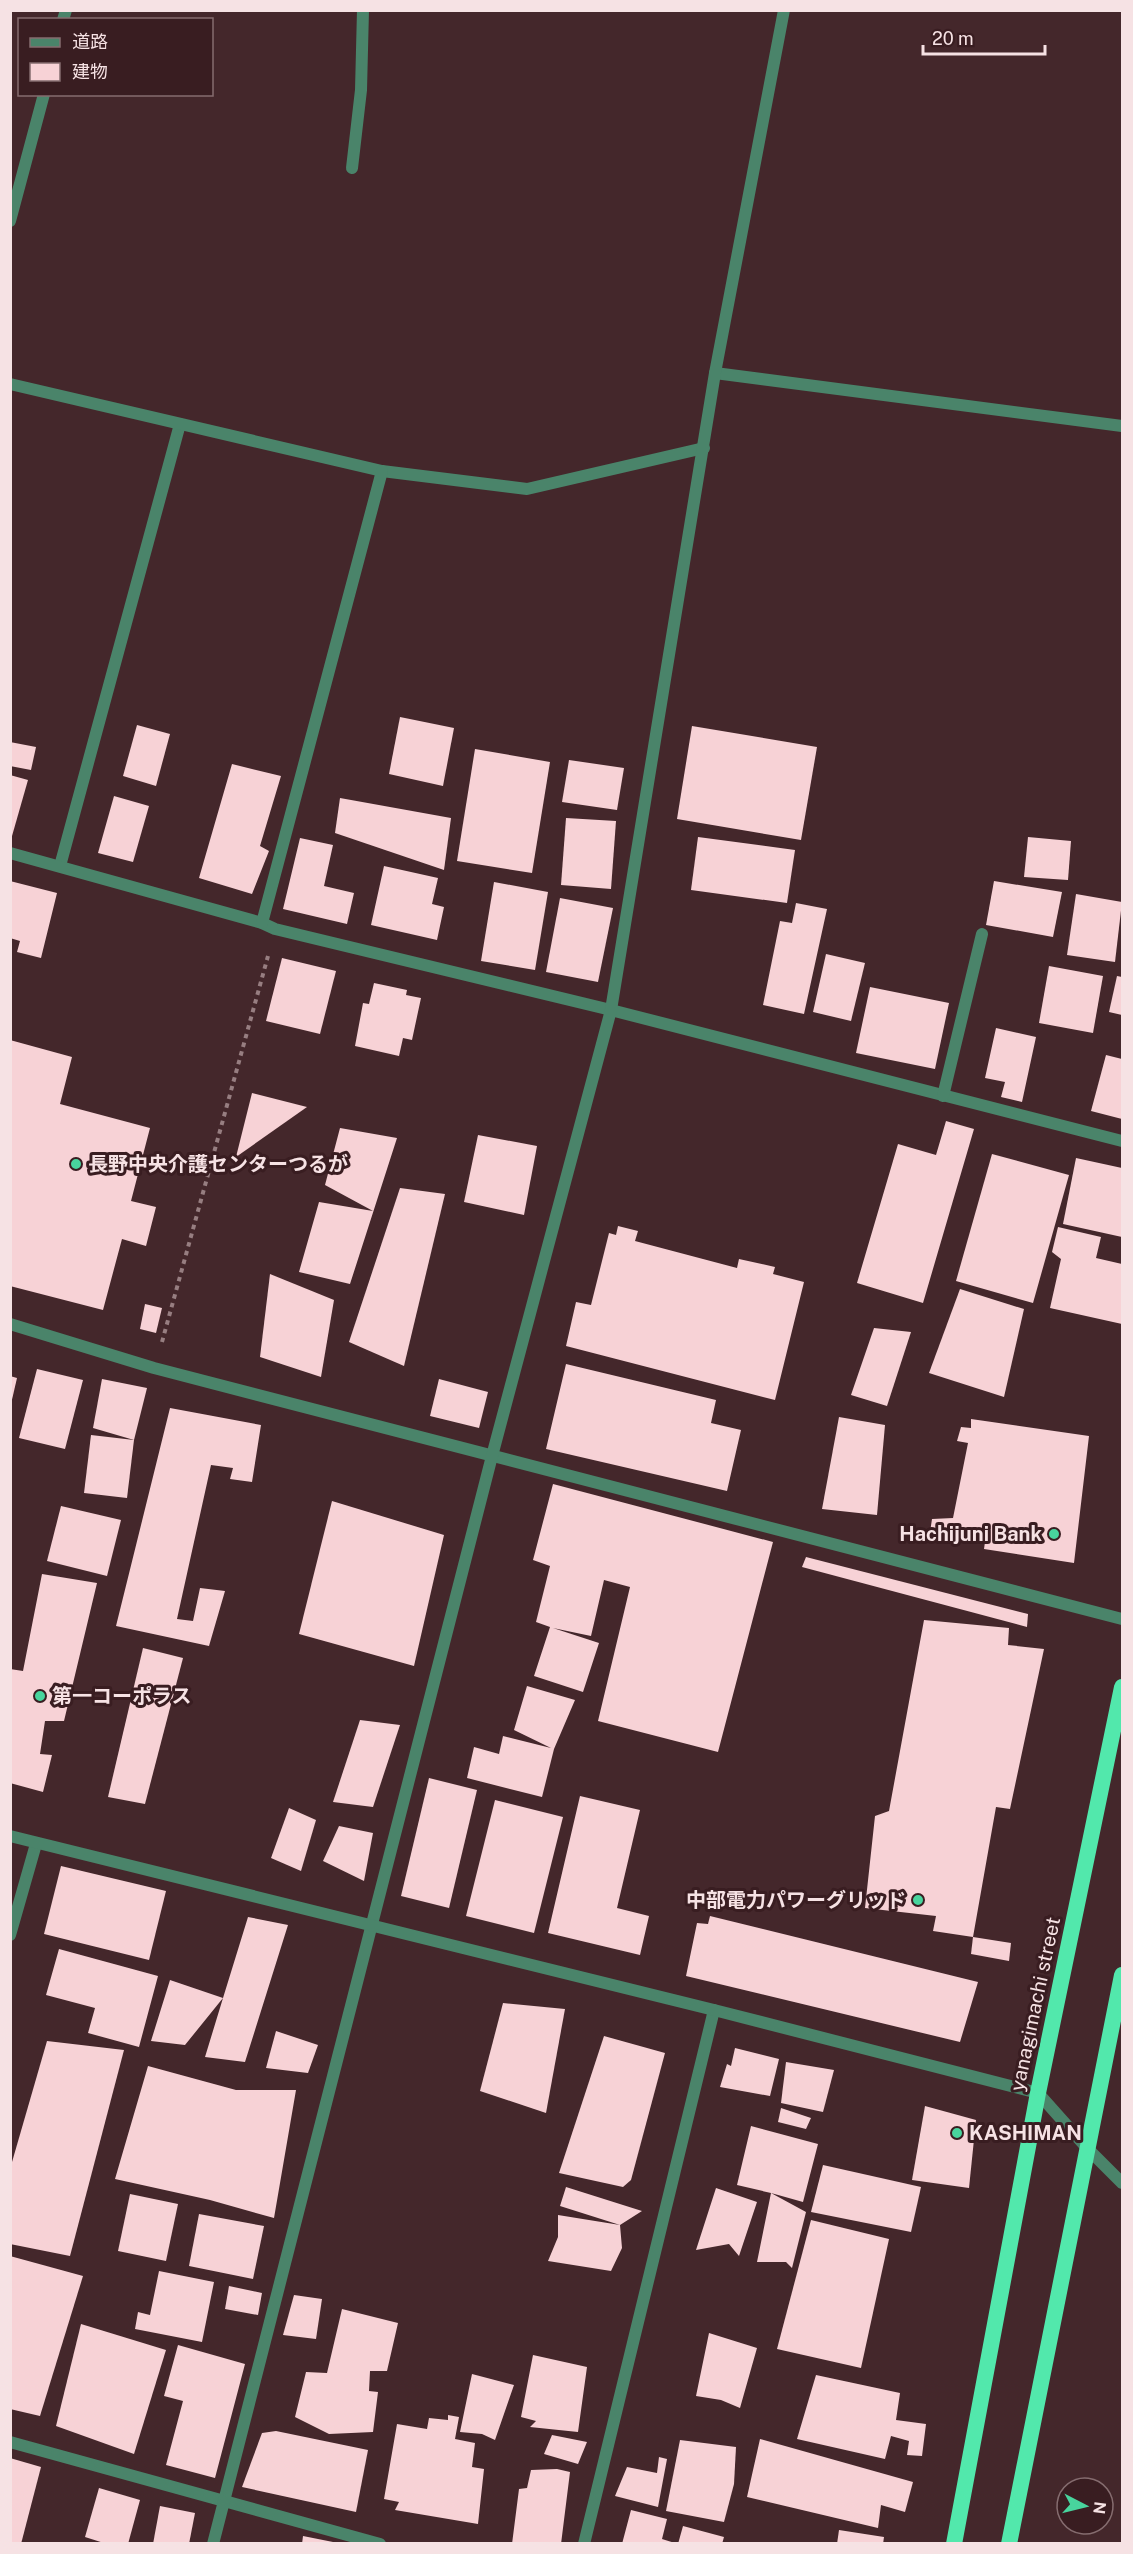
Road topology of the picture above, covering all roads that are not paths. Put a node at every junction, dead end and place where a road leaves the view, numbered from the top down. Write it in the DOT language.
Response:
graph roads {
  1 [pos="363,10"];
  2 [pos="784,10"];
  3 [pos="43,96"];
  4 [pos="352,168"];
  5 [pos="10,221"];
  6 [pos="716,373"];
  7 [pos="10,384"];
  8 [pos="180,424"];
  9 [pos="1122,426"];
  10 [pos="704,448"];
  11 [pos="382,471"];
  12 [pos="10,853"];
  13 [pos="60,866"];
  14 [pos="262,923"];
  15 [pos="982,933"];
  16 [pos="611,1010"];
  17 [pos="943,1096"];
  18 [pos="1122,1141"];
  19 [pos="10,1324"];
  20 [pos="492,1456"];
  21 [pos="1122,1619"];
  22 [pos="1122,1687"];
  23 [pos="10,1836"];
  24 [pos="36,1844"];
  25 [pos="373,1926"];
  26 [pos="10,1935"];
  27 [pos="1122,1976"];
  28 [pos="714,2010"];
  29 [pos="1038,2093"];
  30 [pos="1087,2148"];
  31 [pos="1122,2183"];
  32 [pos="10,2442"];
  33 [pos="224,2500"];
  34 [pos="213,2544"];
  35 [pos="380,2544"];
  36 [pos="584,2544"];
  37 [pos="954,2544"];
  38 [pos="1009,2544"];
  1 -- 4 [label="street"];
  2 -- 6 [label="street"];
  3 -- 5 [label="street"];
  6 -- 9 [label="street"];
  6 -- 10 [label="street"];
  7 -- 8 [label="street"];
  8 -- 11 [label="street"];
  8 -- 13 [label="street"];
  10 -- 11 [label="street"];
  10 -- 16 [label="street"];
  11 -- 14 [label="street"];
  12 -- 13 [label="street"];
  13 -- 14 [label="street"];
  14 -- 16 [label="street"];
  15 -- 17 [label="street"];
  16 -- 17 [label="street"];
  16 -- 20 [label="street"];
  17 -- 18 [label="street"];
  19 -- 20 [label="street"];
  20 -- 21 [label="street"];
  20 -- 25 [label="street"];
  22 -- 29 [label="highway, yanagimachi street"];
  23 -- 24 [label="street"];
  24 -- 25 [label="street"];
  24 -- 26 [label="street"];
  25 -- 28 [label="street"];
  25 -- 33 [label="street"];
  27 -- 30 [label="highway"];
  28 -- 29 [label="street"];
  28 -- 36 [label="street"];
  29 -- 30 [label="street"];
  29 -- 37 [label="highway, yanagimachi street"];
  30 -- 31 [label="street"];
  30 -- 38 [label="highway"];
  32 -- 33 [label="street"];
  33 -- 34 [label="street"];
  33 -- 35 [label="street"];
}
